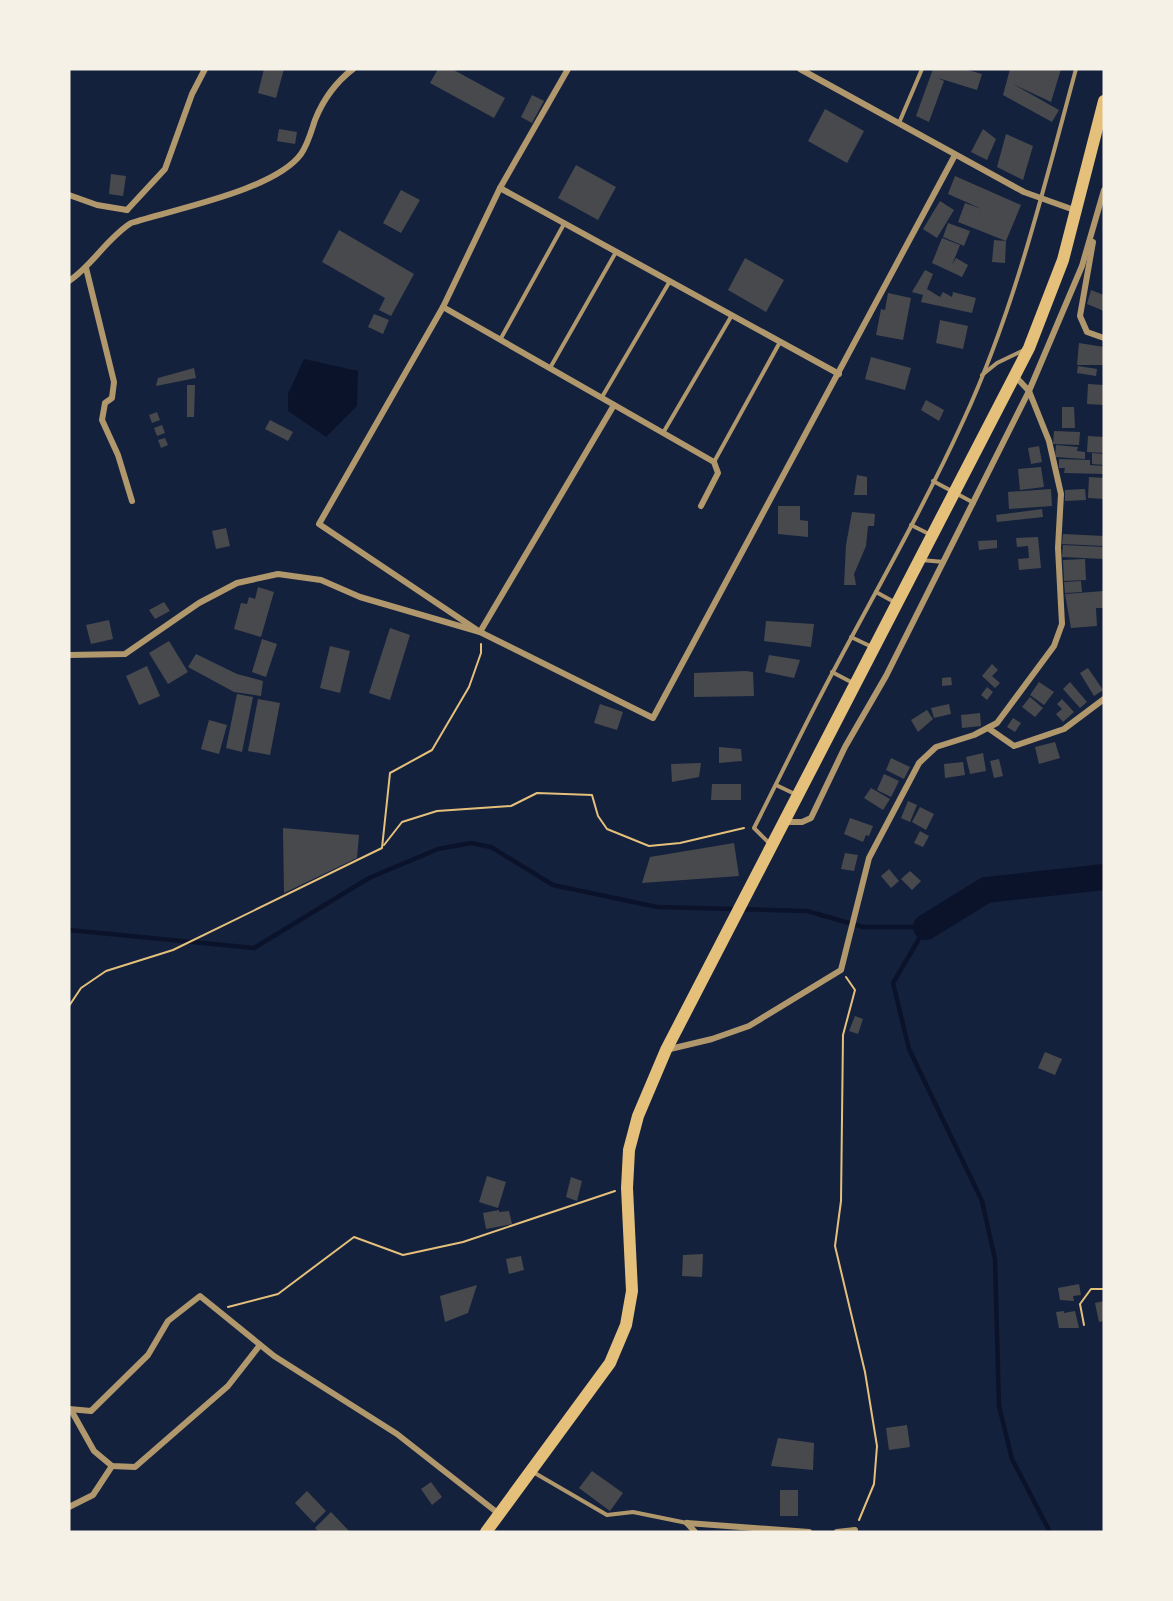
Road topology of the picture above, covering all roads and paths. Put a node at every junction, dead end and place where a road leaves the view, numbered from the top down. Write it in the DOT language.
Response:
graph roads {
  1 [pos="205,69"];
  2 [pos="353,69"];
  3 [pos="568,69"];
  4 [pos="800,69"];
  5 [pos="922,69"];
  6 [pos="1077,69"];
  7 [pos="1104,101"];
  8 [pos="899,124"];
  9 [pos="1099,143"];
  10 [pos="955,155"];
  11 [pos="500,188"];
  12 [pos="1104,190"];
  13 [pos="69,195"];
  14 [pos="1040,199"];
  15 [pos="127,210"];
  16 [pos="1077,211"];
  17 [pos="1096,222"];
  18 [pos="131,223"];
  19 [pos="564,224"];
  20 [pos="616,252"];
  21 [pos="86,268"];
  22 [pos="69,281"];
  23 [pos="670,281"];
  24 [pos="443,307"];
  25 [pos="732,315"];
  26 [pos="1104,338"];
  27 [pos="500,339"];
  28 [pos="780,342"];
  29 [pos="1029,348"];
  30 [pos="549,368"];
  31 [pos="839,374"];
  32 [pos="981,376"];
  33 [pos="1015,376"];
  34 [pos="1029,391"];
  35 [pos="602,398"];
  36 [pos="614,405"];
  37 [pos="663,433"];
  38 [pos="714,462"];
  39 [pos="933,481"];
  40 [pos="956,493"];
  41 [pos="132,501"];
  42 [pos="974,503"];
  43 [pos="700,506"];
  44 [pos="911,525"];
  45 [pos="933,536"];
  46 [pos="921,560"];
  47 [pos="944,562"];
  48 [pos="876,592"];
  49 [pos="898,604"];
  50 [pos="480,632"];
  51 [pos="852,637"];
  52 [pos="874,648"];
  53 [pos="69,655"];
  54 [pos="832,672"];
  55 [pos="856,684"];
  56 [pos="1104,699"];
  57 [pos="988,728"];
  58 [pos="776,785"];
  59 [pos="797,795"];
  60 [pos="784,822"];
  61 [pos="754,828"];
  62 [pos="771,845"];
  63 [pos="382,848"];
  64 [pos="841,970"];
  65 [pos="69,1006"];
  66 [pos="666,1050"];
  67 [pos="627,1188"];
  68 [pos="1104,1289"];
  69 [pos="220,1309"];
  70 [pos="1084,1325"];
  71 [pos="260,1345"];
  72 [pos="70,1409"];
  73 [pos="112,1466"];
  74 [pos="531,1471"];
  75 [pos="69,1507"];
  76 [pos="499,1515"];
  77 [pos="687,1524"];
  78 [pos="855,1530"];
  79 [pos="486,1532"];
  80 [pos="695,1532"];
  81 [pos="808,1532"];
  82 [pos="837,1532"];
  1 -- 15 [label="street"];
  2 -- 18 [label="street"];
  3 -- 11 [label="street"];
  4 -- 8 [label="street"];
  5 -- 8 [label="lane"];
  6 -- 14 [label="lane"];
  7 -- 9 [label="highway"];
  8 -- 10 [label="street"];
  9 -- 16 [label="highway"];
  10 -- 14 [label="street"];
  10 -- 31 [label="street"];
  11 -- 19 [label="street"];
  11 -- 24 [label="street"];
  12 -- 17 [label="street"];
  13 -- 15 [label="street"];
  14 -- 16 [label="street"];
  14 -- 32 [label="lane"];
  15 -- 18 [label="street"];
  16 -- 29 [label="highway"];
  17 -- 26 [label="street"];
  17 -- 34 [label="street"];
  18 -- 21 [label="street"];
  19 -- 20 [label="street"];
  19 -- 27 [label="lane"];
  20 -- 23 [label="street"];
  20 -- 30 [label="lane"];
  21 -- 22 [label="street"];
  21 -- 41 [label="street"];
  23 -- 25 [label="street"];
  23 -- 35 [label="lane"];
  24 -- 27 [label="street"];
  24 -- 50 [label="street"];
  25 -- 28 [label="street"];
  25 -- 37 [label="lane"];
  27 -- 30 [label="street"];
  28 -- 31 [label="street"];
  28 -- 38 [label="lane"];
  29 -- 32 [label="lane"];
  29 -- 33 [label="highway"];
  30 -- 35 [label="street"];
  31 -- 50 [label="street"];
  32 -- 39 [label="lane"];
  33 -- 34 [label="street"];
  33 -- 40 [label="highway"];
  34 -- 42 [label="street"];
  34 -- 57 [label="street"];
  35 -- 36 [label="street"];
  36 -- 37 [label="street"];
  36 -- 50 [label="street"];
  37 -- 38 [label="street"];
  38 -- 43 [label="street"];
  39 -- 40 [label="lane"];
  39 -- 44 [label="lane"];
  40 -- 42 [label="lane"];
  40 -- 45 [label="highway"];
  42 -- 47 [label="street"];
  44 -- 45 [label="lane"];
  44 -- 48 [label="lane"];
  45 -- 46 [label="highway"];
  46 -- 47 [label="lane"];
  46 -- 49 [label="highway"];
  47 -- 60 [label="street"];
  48 -- 49 [label="lane"];
  48 -- 51 [label="lane"];
  49 -- 52 [label="highway"];
  50 -- 53 [label="street"];
  50 -- 63 [label="path"];
  51 -- 52 [label="lane"];
  51 -- 54 [label="lane"];
  52 -- 55 [label="highway"];
  54 -- 55 [label="lane"];
  54 -- 58 [label="lane"];
  55 -- 59 [label="highway"];
  56 -- 57 [label="street"];
  57 -- 64 [label="street"];
  58 -- 59 [label="lane"];
  58 -- 61 [label="lane"];
  59 -- 60 [label="highway"];
  60 -- 62 [label="highway"];
  61 -- 62 [label="lane"];
  61 -- 63 [label="path"];
  62 -- 66 [label="highway"];
  63 -- 65 [label="path"];
  64 -- 66 [label="street"];
  64 -- 78 [label="path"];
  66 -- 67 [label="highway"];
  67 -- 69 [label="path"];
  67 -- 74 [label="highway"];
  68 -- 70 [label="path"];
  69 -- 71 [label="street"];
  69 -- 72 [label="street"];
  71 -- 73 [label="street"];
  71 -- 76 [label="street"];
  72 -- 73 [label="street"];
  73 -- 75 [label="street"];
  74 -- 76 [label="highway"];
  74 -- 77 [label="lane"];
  76 -- 79 [label="highway"];
  77 -- 80 [label="street"];
  77 -- 81 [label="street"];
  78 -- 82 [label="street"];
}
